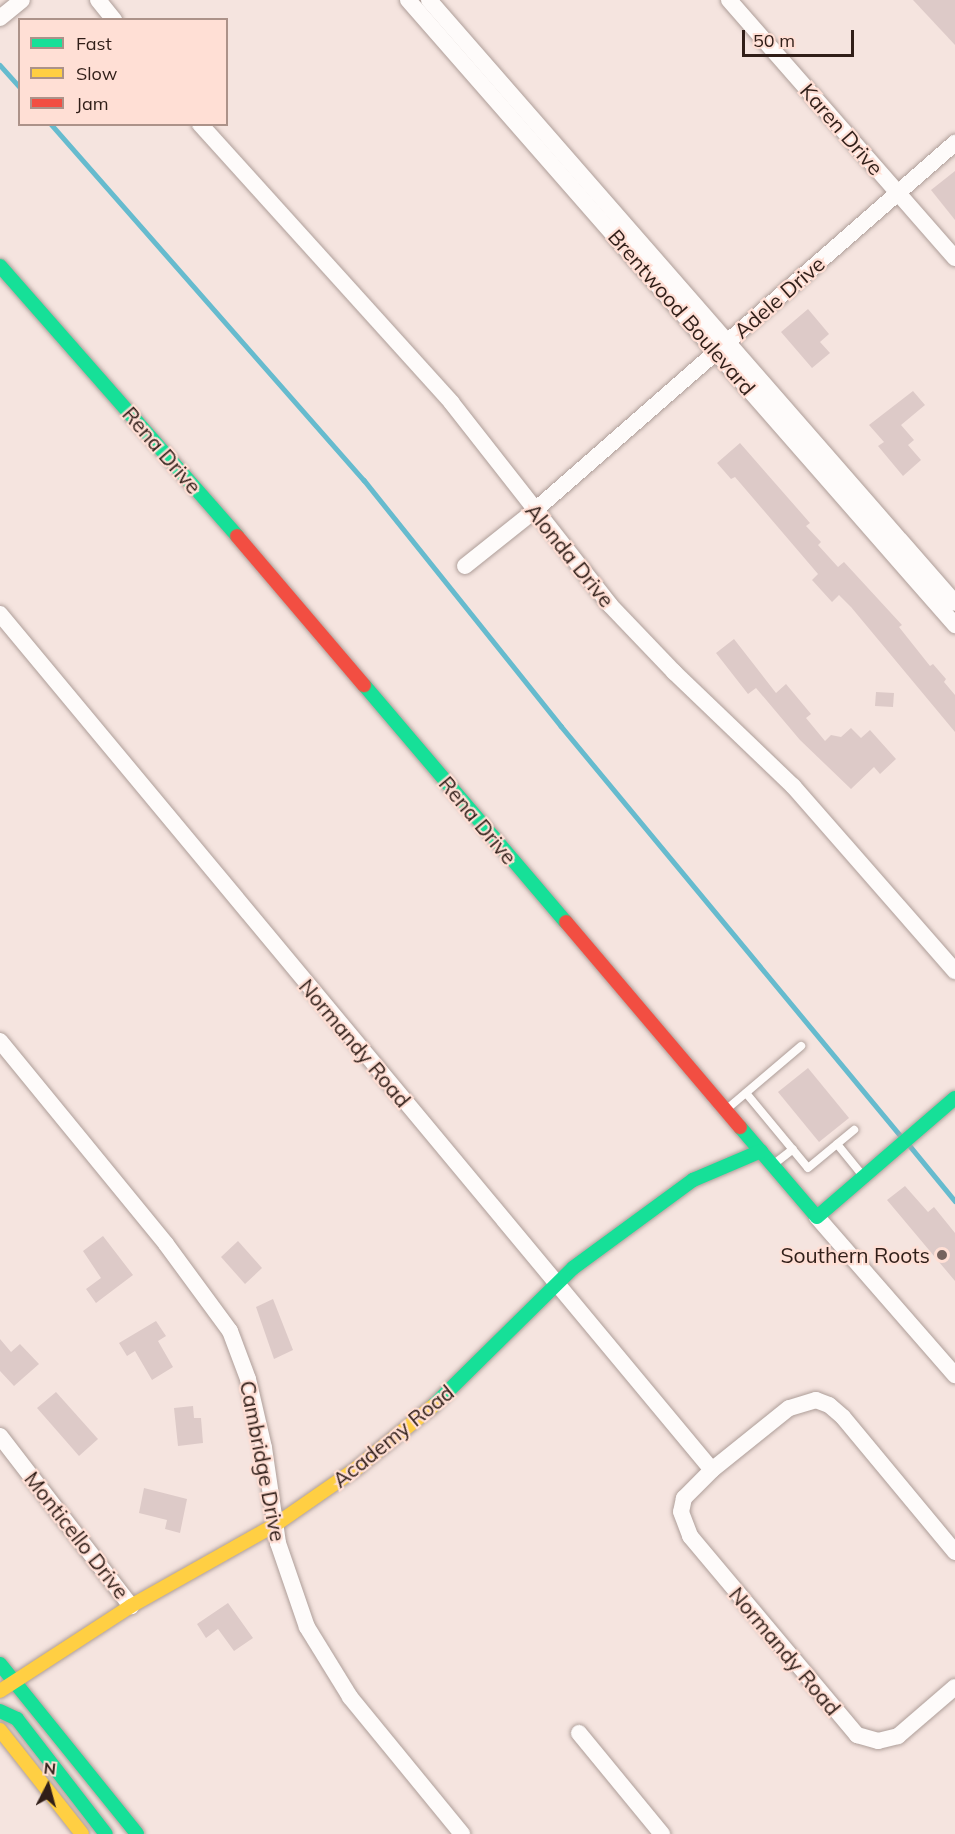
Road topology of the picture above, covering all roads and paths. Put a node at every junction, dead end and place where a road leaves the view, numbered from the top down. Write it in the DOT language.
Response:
graph roads {
  1 [pos="22,0"];
  2 [pos="98,0"];
  3 [pos="408,0"];
  4 [pos="429,0"];
  5 [pos="729,0"];
  6 [pos="0,18"];
  7 [pos="112,18"];
  8 [pos="202,126"];
  9 [pos="955,143"];
  10 [pos="898,193"];
  11 [pos="955,258"];
  12 [pos="0,266"];
  13 [pos="721,346"];
  14 [pos="533,512"];
  15 [pos="465,566"];
  16 [pos="955,603"];
  17 [pos="0,614"];
  18 [pos="955,625"];
  19 [pos="955,971"];
  20 [pos="0,1041"];
  21 [pos="801,1046"];
  22 [pos="746,1093"];
  23 [pos="955,1098"];
  24 [pos="725,1110"];
  25 [pos="854,1130"];
  26 [pos="837,1144"];
  27 [pos="793,1149"];
  28 [pos="761,1151"];
  29 [pos="773,1165"];
  30 [pos="864,1176"];
  31 [pos="817,1217"];
  32 [pos="555,1283"];
  33 [pos="955,1375"];
  34 [pos="0,1436"];
  35 [pos="712,1470"];
  36 [pos="275,1526"];
  37 [pos="955,1552"];
  38 [pos="131,1606"];
  39 [pos="0,1664"];
  40 [pos="16,1684"];
  41 [pos="955,1687"];
  42 [pos="0,1691"];
  43 [pos="0,1711"];
  44 [pos="0,1730"];
  45 [pos="579,1732"];
  46 [pos="82,1834"];
  47 [pos="106,1834"];
  48 [pos="138,1834"];
  49 [pos="462,1834"];
  50 [pos="662,1834"];
  1 -- 6 [label="street"];
  2 -- 7 [label="street"];
  3 -- 13 [label="street, Brentwood Boulevard"];
  4 -- 13 [label="street, Brentwood Boulevard"];
  5 -- 10 [label="street, Karen Drive"];
  8 -- 14 [label="street, Alonda Drive"];
  9 -- 10 [label="street, Adele Drive"];
  10 -- 11 [label="street, Karen Drive"];
  10 -- 13 [label="street, Adele Drive"];
  12 -- 24 [label="street, Rena Drive"];
  13 -- 14 [label="street, Adele Drive"];
  13 -- 16 [label="street, Brentwood Boulevard"];
  13 -- 18 [label="street, Brentwood Boulevard"];
  14 -- 15 [label="street, Adele Drive"];
  14 -- 19 [label="street, Alonda Drive"];
  17 -- 32 [label="street, Normandy Road"];
  20 -- 36 [label="street, Cambridge Drive"];
  21 -- 22 [label="lane"];
  22 -- 24 [label="lane"];
  22 -- 27 [label="lane"];
  23 -- 30 [label="street"];
  24 -- 28 [label="street, Rena Drive"];
  25 -- 26 [label="lane"];
  26 -- 27 [label="lane"];
  26 -- 30 [label="lane"];
  27 -- 29 [label="lane"];
  28 -- 29 [label="street, Rena Drive"];
  28 -- 32 [label="street, Academy Road"];
  29 -- 31 [label="street, Rena Drive"];
  30 -- 31 [label="street"];
  31 -- 33 [label="street, Rena Drive"];
  32 -- 35 [label="street, Normandy Road"];
  32 -- 36 [label="street, Academy Road"];
  34 -- 38 [label="street, Monticello Drive"];
  35 -- 37 [label="street, Normandy Road"];
  35 -- 41 [label="street, Normandy Road"];
  36 -- 38 [label="street, Academy Road"];
  36 -- 49 [label="street, Cambridge Drive"];
  38 -- 40 [label="street, Academy Road"];
  39 -- 40 [label="street"];
  40 -- 42 [label="street, Academy Road"];
  40 -- 48 [label="street"];
  43 -- 47 [label="street"];
  44 -- 46 [label="street"];
  45 -- 50 [label="street"];
}
